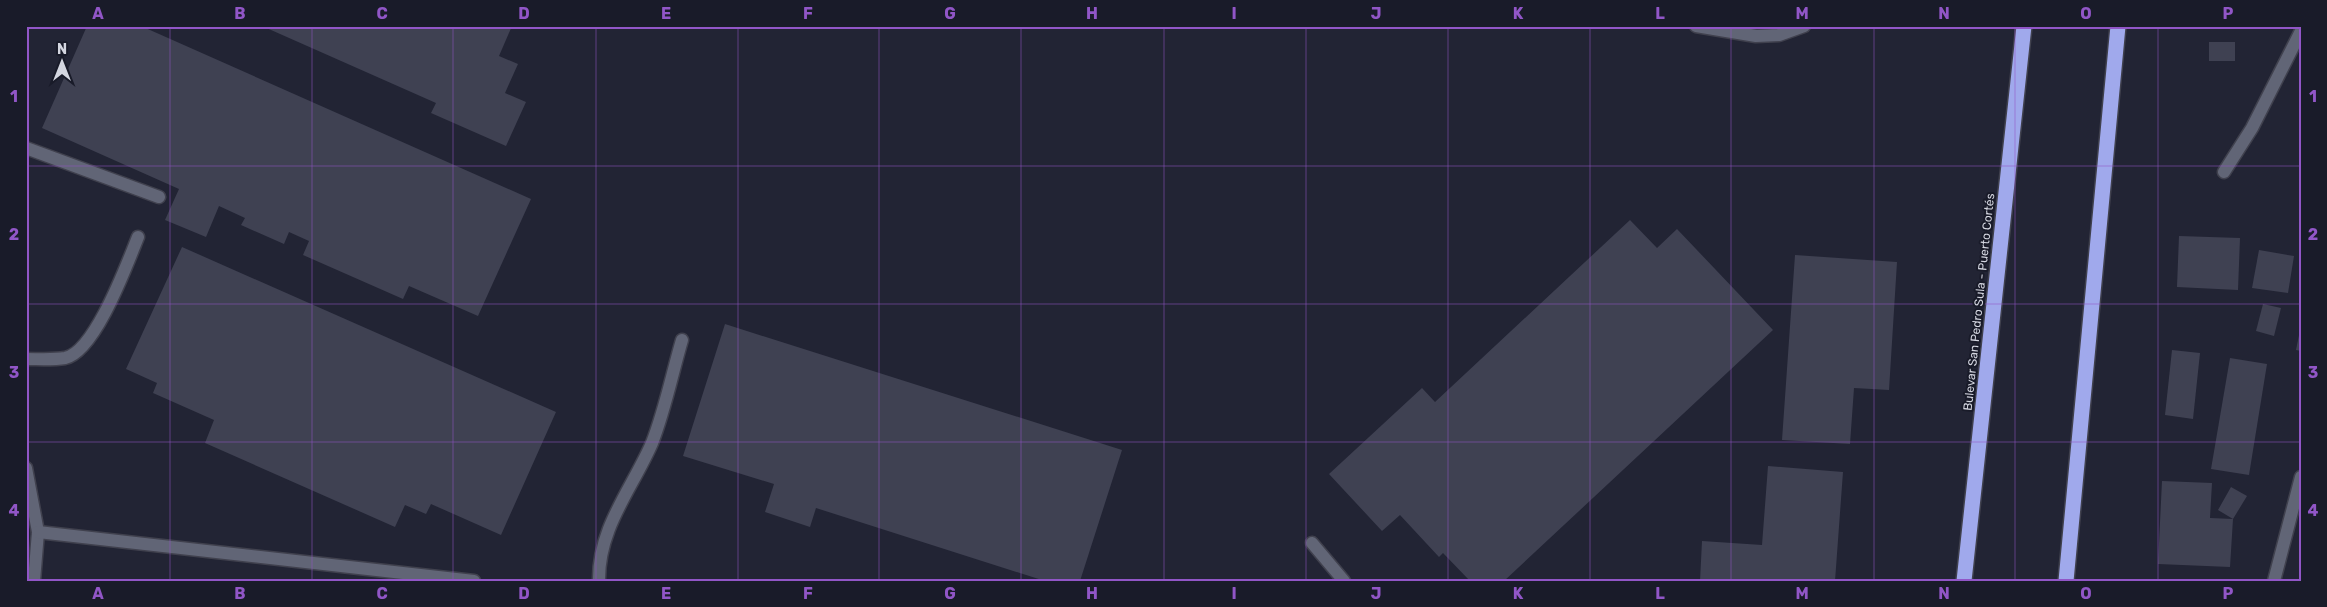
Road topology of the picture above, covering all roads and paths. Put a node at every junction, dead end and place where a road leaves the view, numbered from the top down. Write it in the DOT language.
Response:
graph roads {
  1 [pos="1696,26"];
  2 [pos="1804,26"];
  3 [pos="2024,26"];
  4 [pos="2118,26"];
  5 [pos="2301,31"];
  6 [pos="26,148"];
  7 [pos="2224,172"];
  8 [pos="159,197"];
  9 [pos="138,237"];
  10 [pos="682,340"];
  11 [pos="26,359"];
  12 [pos="26,468"];
  13 [pos="2301,476"];
  14 [pos="38,532"];
  15 [pos="1312,543"];
  16 [pos="34,581"];
  17 [pos="474,581"];
  18 [pos="599,581"];
  19 [pos="1344,581"];
  20 [pos="1964,581"];
  21 [pos="2066,581"];
  22 [pos="2274,581"];
  1 -- 2 [label="street"];
  3 -- 20 [label="highway, Bulevar San Pedro Sula - Puerto Cortés"];
  4 -- 21 [label="highway"];
  5 -- 7 [label="street"];
  6 -- 8 [label="street"];
  9 -- 11 [label="street"];
  10 -- 18 [label="street"];
  12 -- 14 [label="street"];
  13 -- 22 [label="street"];
  14 -- 16 [label="street"];
  14 -- 17 [label="street"];
  15 -- 19 [label="street"];
}
